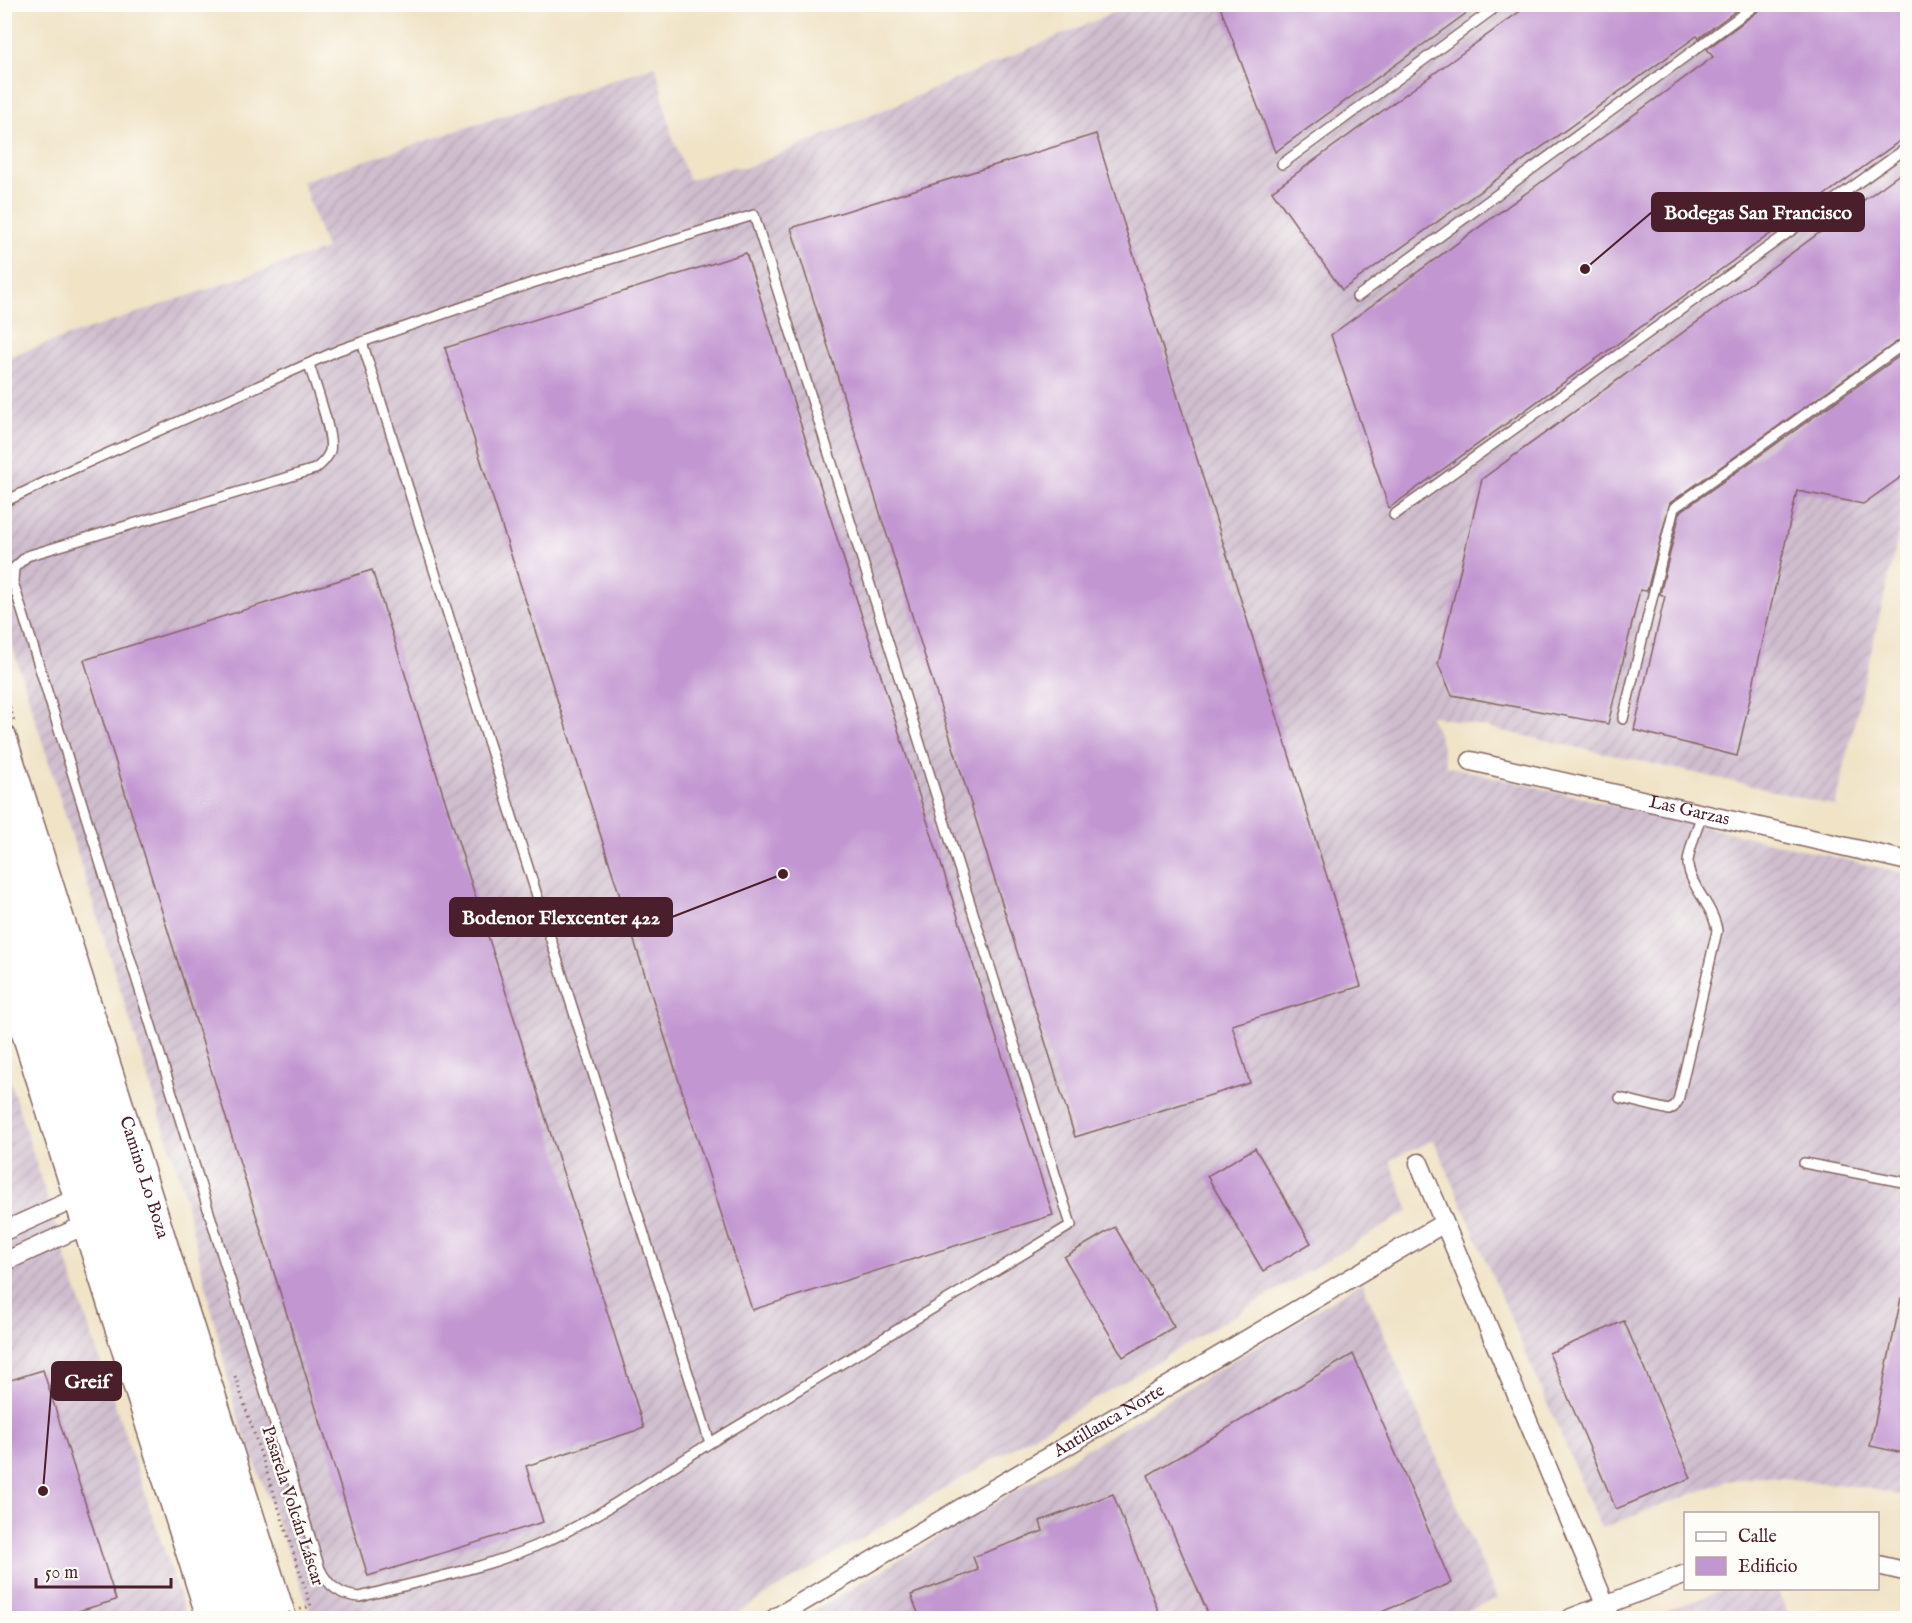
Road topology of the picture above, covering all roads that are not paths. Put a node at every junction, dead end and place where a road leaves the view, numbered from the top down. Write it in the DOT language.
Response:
graph roads {
  1 [pos="1500,4"];
  2 [pos="1757,4"];
  3 [pos="1908,147"];
  4 [pos="1282,164"];
  5 [pos="1357,297"];
  6 [pos="1908,341"];
  7 [pos="362,342"];
  8 [pos="309,364"];
  9 [pos="4,502"];
  10 [pos="1394,515"];
  11 [pos="1623,719"];
  12 [pos="4,737"];
  13 [pos="1471,761"];
  14 [pos="1702,814"];
  15 [pos="4,817"];
  16 [pos="1908,861"];
  17 [pos="4,895"];
  18 [pos="4,970"];
  19 [pos="1620,1098"];
  20 [pos="1419,1163"];
  21 [pos="1804,1163"];
  22 [pos="1908,1183"];
  23 [pos="77,1198"];
  24 [pos="1444,1223"];
  25 [pos="85,1225"];
  26 [pos="4,1231"];
  27 [pos="4,1262"];
  28 [pos="710,1443"];
  29 [pos="1879,1565"];
  30 [pos="1908,1572"];
  31 [pos="1684,1575"];
  32 [pos="1608,1612"];
  33 [pos="209,1618"];
  34 [pos="235,1618"];
  35 [pos="260,1618"];
  36 [pos="284,1618"];
  37 [pos="775,1618"];
  38 [pos="1571,1618"];
  1 -- 4 [label="lane"];
  2 -- 5 [label="lane"];
  3 -- 10 [label="lane"];
  6 -- 11 [label="lane"];
  7 -- 8 [label="lane"];
  7 -- 28 [label="lane"];
  7 -- 28 [label="lane"];
  8 -- 9 [label="lane"];
  8 -- 28 [label="lane"];
  12 -- 36 [label="street, Camino Lo Boza"];
  13 -- 14 [label="street, Las Garzas"];
  14 -- 16 [label="street, Las Garzas"];
  14 -- 19 [label="lane"];
  15 -- 35 [label="highway"];
  17 -- 34 [label="highway"];
  18 -- 23 [label="street"];
  20 -- 24 [label="street"];
  21 -- 22 [label="lane"];
  23 -- 25 [label="street"];
  23 -- 26 [label="street"];
  24 -- 32 [label="street"];
  24 -- 37 [label="street, Antillanca Norte"];
  25 -- 27 [label="street"];
  25 -- 33 [label="street"];
  29 -- 30 [label="street"];
  31 -- 32 [label="street"];
  32 -- 38 [label="street"];
}
